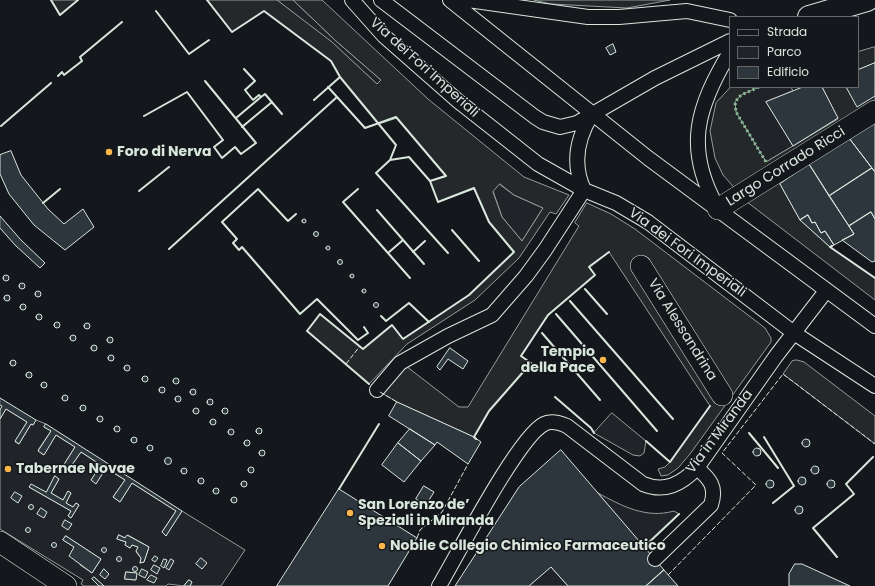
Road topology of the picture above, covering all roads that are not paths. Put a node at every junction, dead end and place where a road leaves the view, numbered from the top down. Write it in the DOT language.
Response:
graph roads {
  1 [pos="352,0"];
  2 [pos="381,0"];
  3 [pos="450,0"];
  4 [pos="468,0"];
  5 [pos="867,0"];
  6 [pos="819,10"];
  7 [pos="729,20"];
  8 [pos="729,41"];
  9 [pos="729,54"];
  10 [pos="875,111"];
  11 [pos="592,114"];
  12 [pos="584,190"];
  13 [pos="718,210"];
  14 [pos="641,266"];
  15 [pos="826,291"];
  16 [pos="875,326"];
  17 [pos="794,333"];
  18 [pos="875,386"];
  19 [pos="377,390"];
  20 [pos="722,395"];
  21 [pos="696,468"];
  22 [pos="2,549"];
  23 [pos="655,559"];
  24 [pos="66,586"];
  25 [pos="439,586"];
  1 -- 12 [label="lane, Via dei Fori Imperiali"];
  2 -- 11 [label="lane"];
  3 -- 11 [label="lane"];
  4 -- 7 [label="lane"];
  5 -- 6 [label="street"];
  8 -- 11 [label="lane"];
  9 -- 13 [label="lane, Largo Corrado Ricci"];
  10 -- 13 [label="street, Largo Corrado Ricci"];
  11 -- 12 [label="lane"];
  11 -- 13 [label="lane"];
  12 -- 17 [label="lane, Via dei Fori Imperiali"];
  12 -- 19 [label="lane"];
  13 -- 15 [label="lane"];
  14 -- 20 [label="street, Via Alessandrina"];
  15 -- 16 [label="lane"];
  15 -- 17 [label="lane, Via in Miranda"];
  17 -- 18 [label="lane, Via dei Fori Imperiali"];
  17 -- 21 [label="lane, Via in Miranda"];
  21 -- 23 [label="lane"];
  21 -- 25 [label="lane, Via in Miranda"];
  22 -- 24 [label="street"];
}
